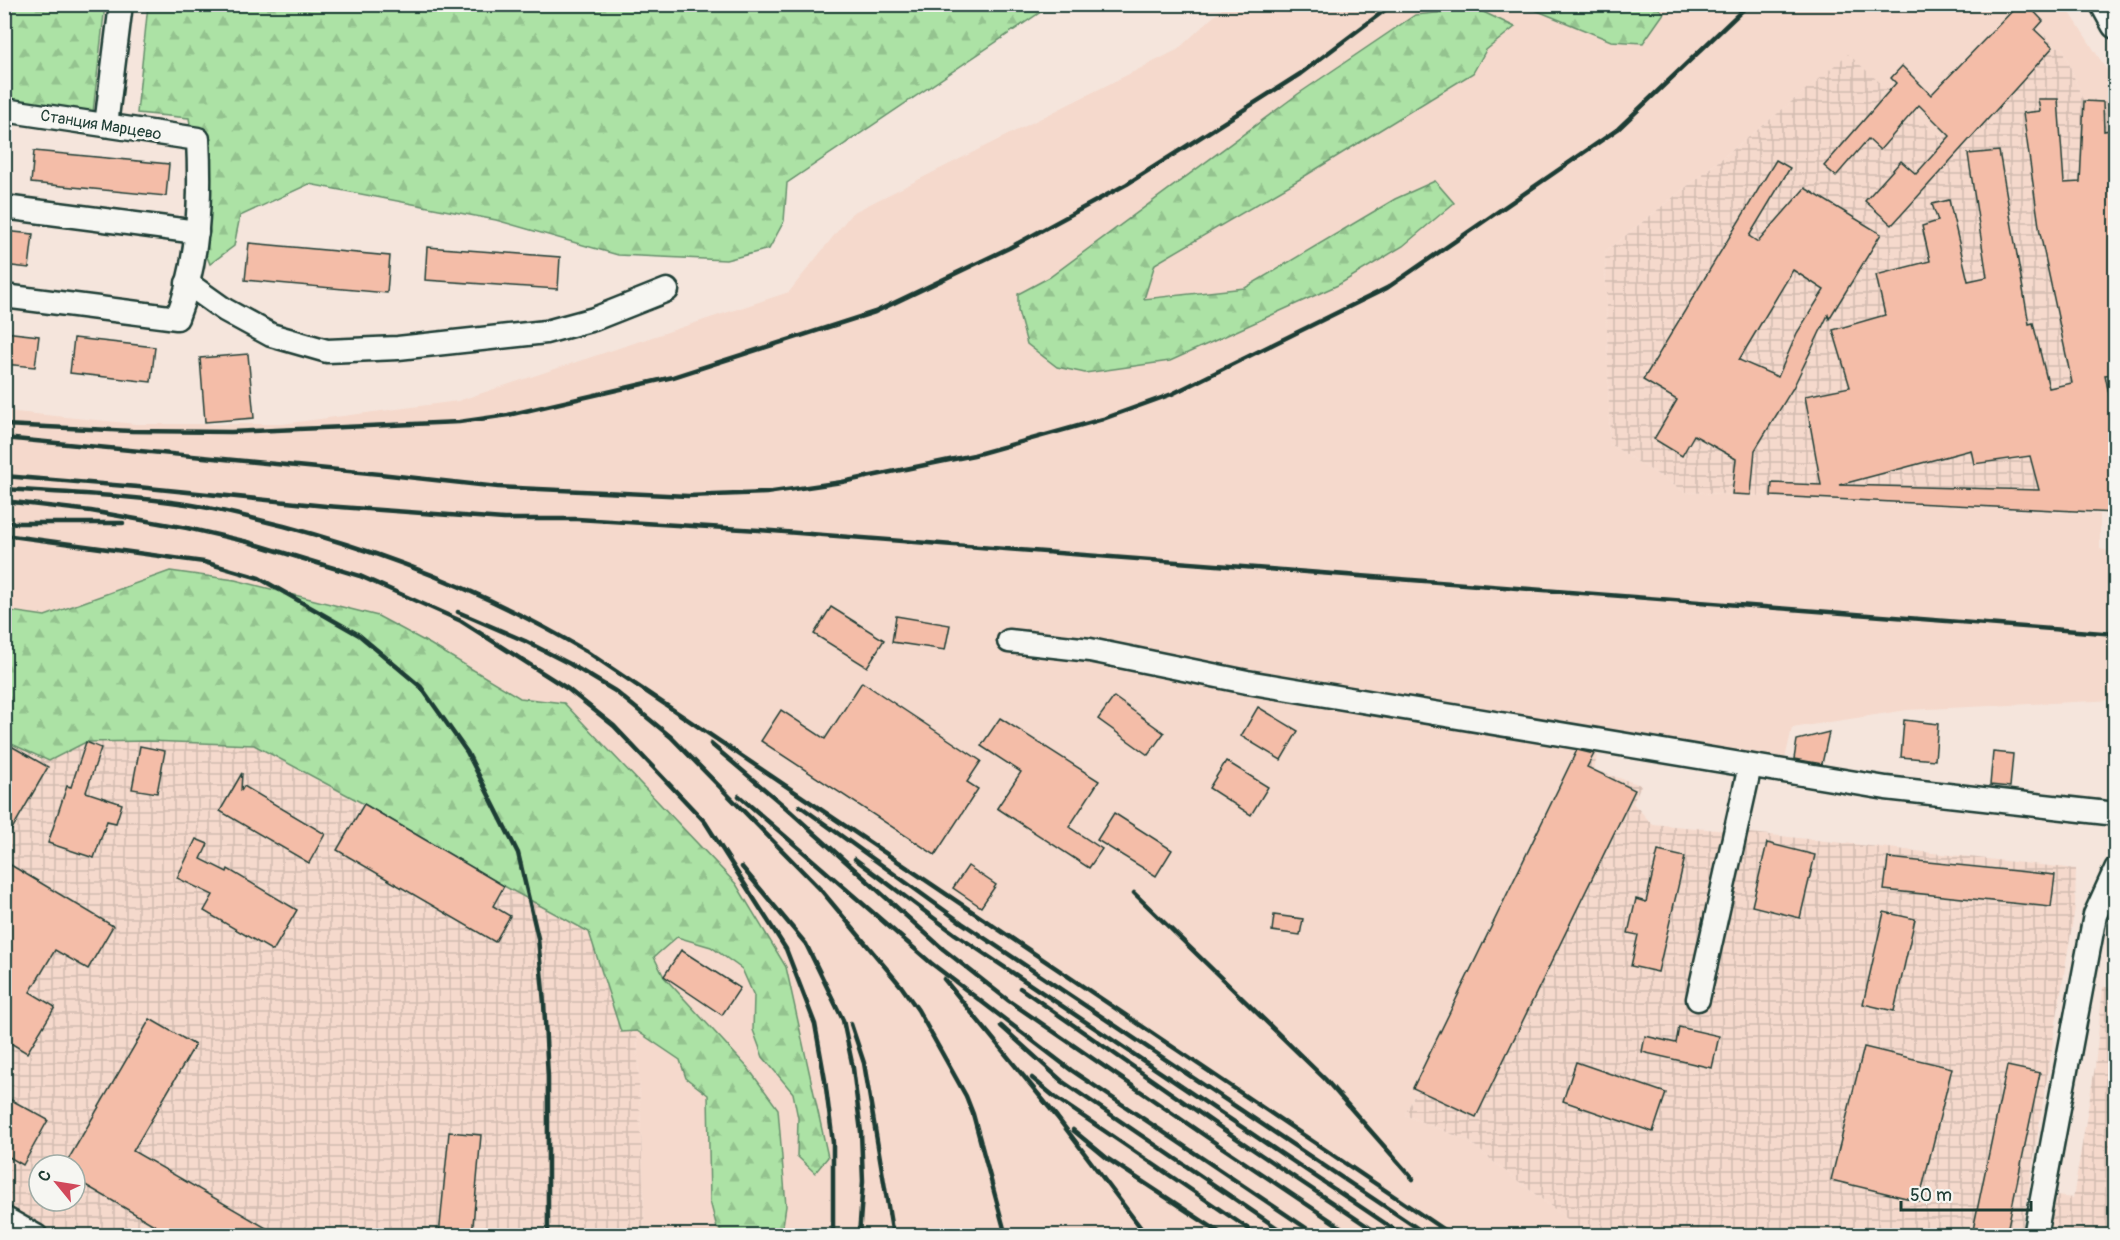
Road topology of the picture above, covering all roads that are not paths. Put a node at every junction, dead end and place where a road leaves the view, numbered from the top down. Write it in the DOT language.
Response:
graph roads {
  1 [pos="121,4"];
  2 [pos="2105,4"];
  3 [pos="2115,24"];
  4 [pos="4,110"];
  5 [pos="106,125"];
  6 [pos="4,207"];
  7 [pos="197,232"];
  8 [pos="187,283"];
  9 [pos="667,290"];
  10 [pos="4,296"];
  11 [pos="1009,641"];
  12 [pos="1750,766"];
  13 [pos="2114,807"];
  14 [pos="2115,869"];
  15 [pos="1698,999"];
  16 [pos="4,1218"];
  17 [pos="36,1236"];
  18 [pos="2035,1236"];
  1 -- 5 [label="street"];
  2 -- 3 [label="main road"];
  4 -- 5 [label="street, Станция Марцево"];
  5 -- 7 [label="street, Станция Марцево"];
  6 -- 7 [label="street"];
  7 -- 8 [label="street"];
  8 -- 9 [label="street"];
  8 -- 10 [label="street"];
  11 -- 12 [label="street"];
  12 -- 13 [label="street"];
  12 -- 15 [label="street"];
  14 -- 18 [label="street"];
  16 -- 17 [label="street"];
}
